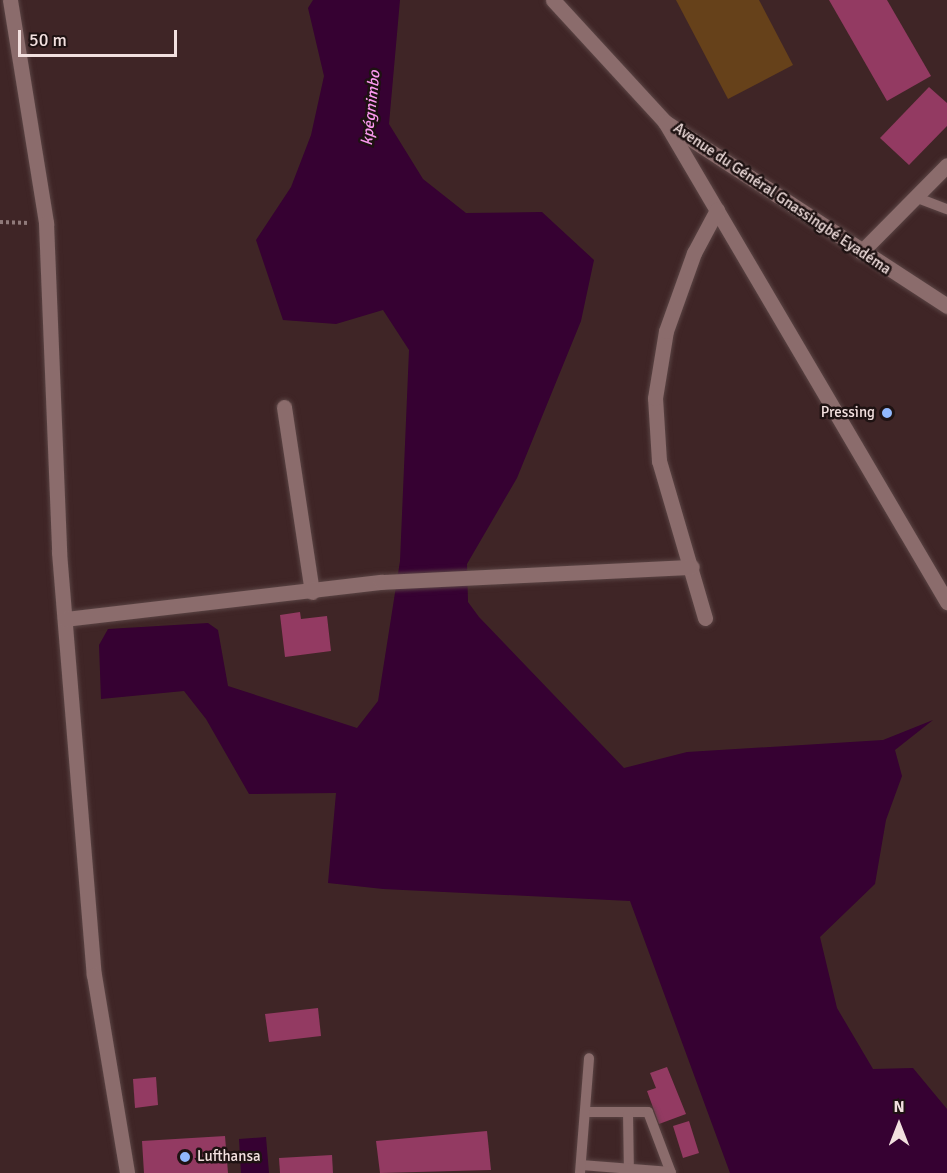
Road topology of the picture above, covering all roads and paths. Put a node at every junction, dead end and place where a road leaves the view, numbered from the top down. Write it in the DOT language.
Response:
graph roads {
  1 [pos="10,0"];
  2 [pos="553,0"];
  3 [pos="665,122"];
  4 [pos="947,165"];
  5 [pos="915,197"];
  6 [pos="947,208"];
  7 [pos="717,210"];
  8 [pos="0,222"];
  9 [pos="46,223"];
  10 [pos="861,252"];
  11 [pos="947,306"];
  12 [pos="284,407"];
  13 [pos="692,567"];
  14 [pos="312,592"];
  15 [pos="947,602"];
  16 [pos="705,618"];
  17 [pos="65,619"];
  18 [pos="590,1058"];
  19 [pos="585,1112"];
  20 [pos="628,1112"];
  21 [pos="581,1169"];
  22 [pos="629,1171"];
  23 [pos="671,1172"];
  24 [pos="127,1173"];
  1 -- 9 [label="street"];
  2 -- 3 [label="street, Avenue du Général Gnassingbé Eyadéma"];
  3 -- 7 [label="street"];
  3 -- 10 [label="street, Avenue du Général Gnassingbé Eyadéma"];
  4 -- 5 [label="street"];
  5 -- 6 [label="lane"];
  5 -- 10 [label="street"];
  7 -- 13 [label="street"];
  7 -- 15 [label="street"];
  8 -- 9 [label="path"];
  9 -- 17 [label="street"];
  10 -- 11 [label="street, Avenue du Général Gnassingbé Eyadéma"];
  12 -- 14 [label="street"];
  13 -- 14 [label="street"];
  13 -- 16 [label="street"];
  14 -- 17 [label="street"];
  17 -- 24 [label="street"];
  18 -- 19 [label="lane"];
  19 -- 20 [label="lane"];
  19 -- 21 [label="lane"];
  20 -- 22 [label="lane"];
  20 -- 23 [label="lane"];
  21 -- 22 [label="lane"];
  22 -- 23 [label="lane"];
}
